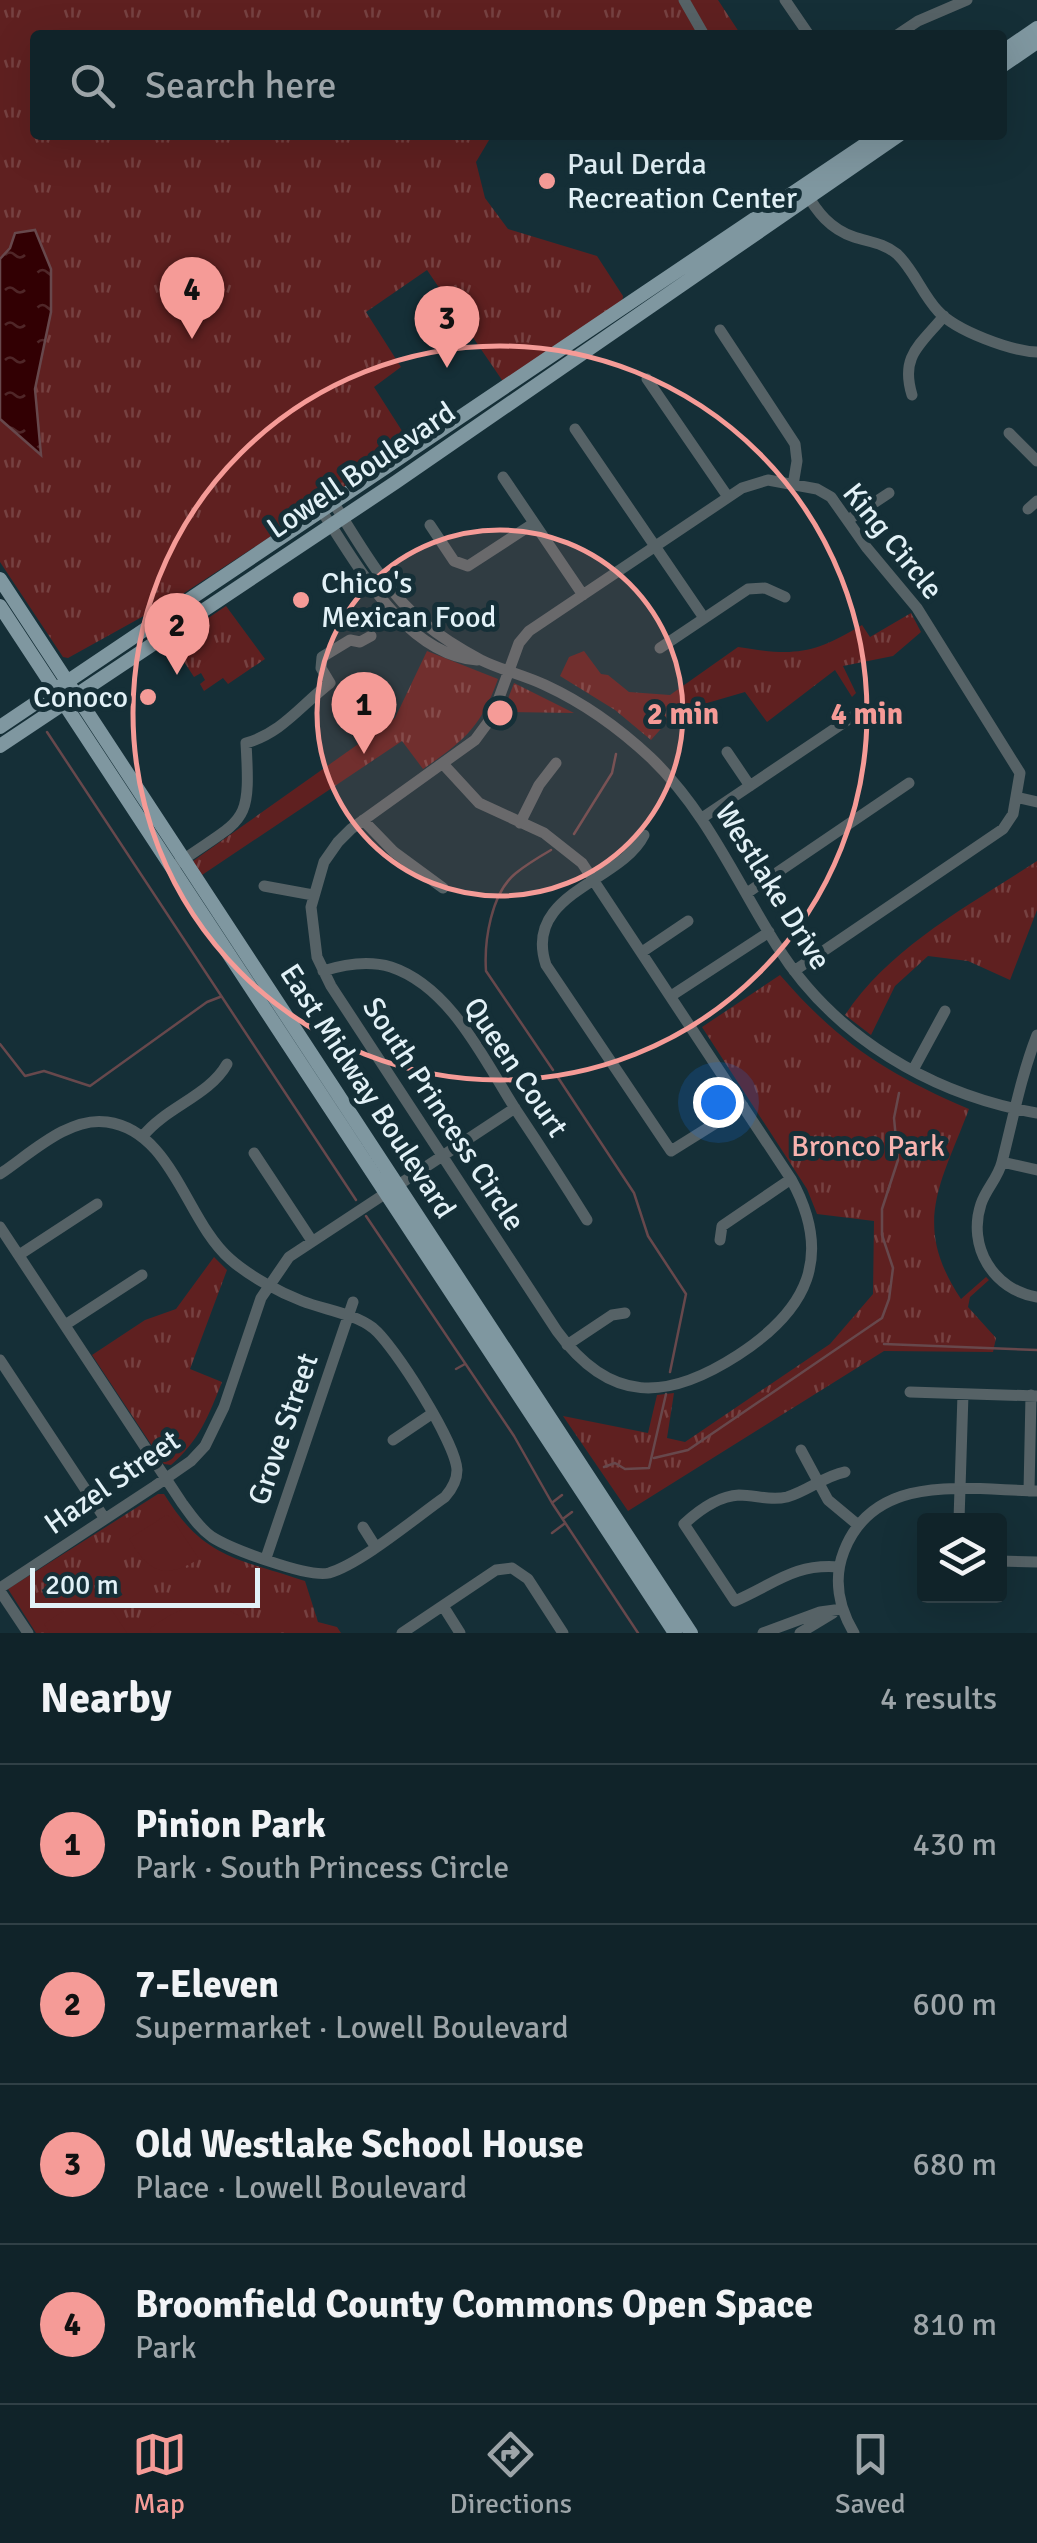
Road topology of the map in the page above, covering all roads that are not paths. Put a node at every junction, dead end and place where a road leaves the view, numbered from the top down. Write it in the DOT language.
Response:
graph roads {
  1 [pos="684,0"];
  2 [pos="785,0"];
  3 [pos="967,0"];
  4 [pos="1037,28"];
  5 [pos="701,30"];
  6 [pos="805,30"];
  7 [pos="904,30"];
  8 [pos="1037,42"];
  9 [pos="1007,49"];
  10 [pos="1007,63"];
  11 [pos="873,140"];
  12 [pos="892,140"];
  13 [pos="806,192"];
  14 [pos="633,302"];
  15 [pos="944,316"];
  16 [pos="720,330"];
  17 [pos="593,344"];
  18 [pos="1037,352"];
  19 [pos="647,379"];
  20 [pos="912,394"];
  21 [pos="575,429"];
  22 [pos="1009,433"];
  23 [pos="1037,460"];
  24 [pos="503,477"];
  25 [pos="793,484"];
  26 [pos="889,493"];
  27 [pos="728,498"];
  28 [pos="327,506"];
  29 [pos="336,520"];
  30 [pos="848,520"];
  31 [pos="534,522"];
  32 [pos="430,525"];
  33 [pos="295,528"];
  34 [pos="655,546"];
  35 [pos="263,569"];
  36 [pos="0,580"];
  37 [pos="583,595"];
  38 [pos="786,598"];
  39 [pos="0,606"];
  40 [pos="704,618"];
  41 [pos="365,639"];
  42 [pos="660,648"];
  43 [pos="510,670"];
  44 [pos="66,692"];
  45 [pos="864,709"];
  46 [pos="0,727"];
  47 [pos="0,746"];
  48 [pos="727,752"];
  49 [pos="556,762"];
  50 [pos="444,765"];
  51 [pos="908,783"];
  52 [pos="750,786"];
  53 [pos="1016,796"];
  54 [pos="1037,802"];
  55 [pos="702,818"];
  56 [pos="363,820"];
  57 [pos="520,823"];
  58 [pos="644,834"];
  59 [pos="178,864"];
  60 [pos="593,878"];
  61 [pos="264,886"];
  62 [pos="443,888"];
  63 [pos="747,893"];
  64 [pos="313,895"];
  65 [pos="688,921"];
  66 [pos="769,932"];
  67 [pos="642,952"];
  68 [pos="322,971"];
  69 [pos="794,971"];
  70 [pos="671,996"];
  71 [pos="945,1011"];
  72 [pos="1037,1035"];
  73 [pos="227,1064"];
  74 [pos="914,1070"];
  75 [pos="743,1106"];
  76 [pos="515,1108"];
  77 [pos="1014,1109"];
  78 [pos="1037,1112"];
  79 [pos="144,1136"];
  80 [pos="254,1153"];
  81 [pos="442,1156"];
  82 [pos="1002,1162"];
  83 [pos="1037,1170"];
  84 [pos="0,1174"];
  85 [pos="791,1180"];
  86 [pos="391,1188"];
  87 [pos="96,1204"];
  88 [pos="587,1220"];
  89 [pos="0,1226"];
  90 [pos="312,1240"];
  91 [pos="720,1240"];
  92 [pos="19,1255"];
  93 [pos="142,1275"];
  94 [pos="269,1283"];
  95 [pos="1037,1296"];
  96 [pos="353,1302"];
  97 [pos="625,1313"];
  98 [pos="348,1317"];
  99 [pos="65,1325"];
  100 [pos="567,1344"];
  101 [pos="0,1360"];
  102 [pos="910,1392"];
  103 [pos="962,1394"];
  104 [pos="1034,1396"];
  105 [pos="433,1413"];
  106 [pos="394,1440"];
  107 [pos="801,1450"];
  108 [pos="845,1472"];
  109 [pos="166,1479"];
  110 [pos="818,1482"];
  111 [pos="960,1490"];
  112 [pos="1033,1491"];
  113 [pos="959,1513"];
  114 [pos="105,1519"];
  115 [pos="858,1525"];
  116 [pos="362,1527"];
  117 [pos="376,1546"];
  118 [pos="266,1558"];
  119 [pos="1007,1561"];
  120 [pos="1037,1562"];
  121 [pos="838,1568"];
  122 [pos="0,1589"];
  123 [pos="442,1606"];
  124 [pos="5,1610"];
  125 [pos="838,1611"];
  126 [pos="28,1633"];
  127 [pos="402,1633"];
  128 [pos="460,1633"];
  129 [pos="563,1633"];
  130 [pos="675,1633"];
  131 [pos="691,1633"];
  132 [pos="762,1633"];
  133 [pos="800,1633"];
  134 [pos="854,1633"];
  1 -- 5 [label="street"];
  2 -- 6 [label="street"];
  3 -- 7 [label="street"];
  4 -- 9 [label="main road"];
  8 -- 10 [label="main road"];
  11 -- 13 [label="main road, Lowell Boulevard"];
  12 -- 13 [label="main road, Lowell Boulevard"];
  13 -- 14 [label="main road, Lowell Boulevard"];
  13 -- 15 [label="street"];
  13 -- 17 [label="main road, Lowell Boulevard"];
  14 -- 17 [label="main road"];
  14 -- 28 [label="main road, Lowell Boulevard"];
  15 -- 18 [label="street"];
  15 -- 20 [label="street"];
  16 -- 25 [label="street"];
  17 -- 29 [label="main road, Lowell Boulevard"];
  19 -- 27 [label="street"];
  21 -- 34 [label="street"];
  22 -- 23 [label="street"];
  24 -- 31 [label="street"];
  25 -- 27 [label="street, King Circle"];
  25 -- 30 [label="street, King Circle"];
  26 -- 30 [label="street"];
  27 -- 34 [label="street, King Circle"];
  28 -- 29 [label="street, Westlake Drive"];
  28 -- 33 [label="main road, Lowell Boulevard"];
  29 -- 35 [label="main road, Lowell Boulevard"];
  29 -- 43 [label="street, Westlake Drive"];
  30 -- 53 [label="street, King Circle"];
  31 -- 32 [label="street"];
  31 -- 37 [label="street"];
  33 -- 35 [label="main road"];
  33 -- 44 [label="main road, Lowell Boulevard"];
  34 -- 37 [label="street, King Circle"];
  34 -- 40 [label="street"];
  35 -- 44 [label="main road, Lowell Boulevard"];
  36 -- 44 [label="main road, East Midway Boulevard"];
  37 -- 43 [label="street, King Circle"];
  38 -- 40 [label="street"];
  39 -- 44 [label="main road, East Midway Boulevard"];
  40 -- 42 [label="street"];
  41 -- 59 [label="street"];
  43 -- 50 [label="street, South Princess Circle"];
  43 -- 55 [label="street, Westlake Drive"];
  44 -- 46 [label="main road, Lowell Boulevard"];
  44 -- 47 [label="main road, Lowell Boulevard"];
  44 -- 59 [label="main road, East Midway Boulevard"];
  45 -- 52 [label="street"];
  48 -- 52 [label="street"];
  49 -- 57 [label="street"];
  50 -- 56 [label="street, South Princess Circle"];
  50 -- 57 [label="street"];
  51 -- 63 [label="street"];
  52 -- 55 [label="street"];
  53 -- 54 [label="street"];
  53 -- 69 [label="street"];
  55 -- 63 [label="street, Westlake Drive"];
  56 -- 62 [label="street"];
  56 -- 64 [label="street, South Princess Circle"];
  57 -- 60 [label="street"];
  58 -- 60 [label="street"];
  59 -- 86 [label="main road, East Midway Boulevard"];
  60 -- 67 [label="street"];
  60 -- 75 [label="street"];
  61 -- 64 [label="street"];
  63 -- 66 [label="street, Westlake Drive"];
  64 -- 68 [label="street, South Princess Circle"];
  65 -- 67 [label="street"];
  66 -- 69 [label="street, Westlake Drive"];
  66 -- 70 [label="street"];
  67 -- 70 [label="street"];
  68 -- 76 [label="street, Queen Court"];
  68 -- 81 [label="street, South Princess Circle"];
  69 -- 74 [label="street, Westlake Drive"];
  70 -- 75 [label="street"];
  71 -- 74 [label="street"];
  72 -- 77 [label="street"];
  73 -- 79 [label="street"];
  74 -- 77 [label="street, Westlake Drive"];
  75 -- 85 [label="street"];
  76 -- 81 [label="street"];
  76 -- 88 [label="street, Queen Court"];
  77 -- 78 [label="street, Westlake Drive"];
  77 -- 82 [label="street"];
  79 -- 84 [label="street"];
  79 -- 94 [label="street"];
  80 -- 90 [label="street"];
  81 -- 86 [label="street"];
  81 -- 100 [label="street, South Princess Circle"];
  82 -- 83 [label="street"];
  82 -- 95 [label="street"];
  85 -- 91 [label="street"];
  85 -- 100 [label="street, South Princess Circle"];
  86 -- 90 [label="street"];
  86 -- 130 [label="main road, East Midway Boulevard"];
  86 -- 131 [label="main road, East Midway Boulevard"];
  87 -- 92 [label="street"];
  89 -- 92 [label="street"];
  90 -- 94 [label="street"];
  92 -- 99 [label="street"];
  93 -- 99 [label="street"];
  94 -- 98 [label="street"];
  94 -- 109 [label="street, Hazel Street"];
  96 -- 98 [label="street, Grove Street"];
  97 -- 100 [label="street"];
  98 -- 105 [label="street"];
  98 -- 118 [label="street, Grove Street"];
  99 -- 109 [label="street"];
  101 -- 114 [label="street"];
  102 -- 103 [label="street"];
  103 -- 104 [label="street"];
  103 -- 111 [label="street"];
  104 -- 112 [label="street"];
  105 -- 106 [label="street"];
  105 -- 117 [label="street"];
  107 -- 110 [label="street"];
  108 -- 110 [label="street"];
  109 -- 114 [label="street, Hazel Street"];
  109 -- 118 [label="street"];
  110 -- 115 [label="street"];
  110 -- 121 [label="street"];
  111 -- 112 [label="street"];
  111 -- 113 [label="street"];
  111 -- 115 [label="street"];
  114 -- 122 [label="street, Hazel Street"];
  115 -- 121 [label="street"];
  116 -- 117 [label="street"];
  117 -- 118 [label="street"];
  119 -- 120 [label="street"];
  121 -- 125 [label="street"];
  122 -- 124 [label="street"];
  123 -- 127 [label="street"];
  123 -- 128 [label="street"];
  123 -- 129 [label="street"];
  124 -- 126 [label="street"];
  125 -- 132 [label="street"];
  125 -- 133 [label="street"];
  125 -- 134 [label="street"];
}
